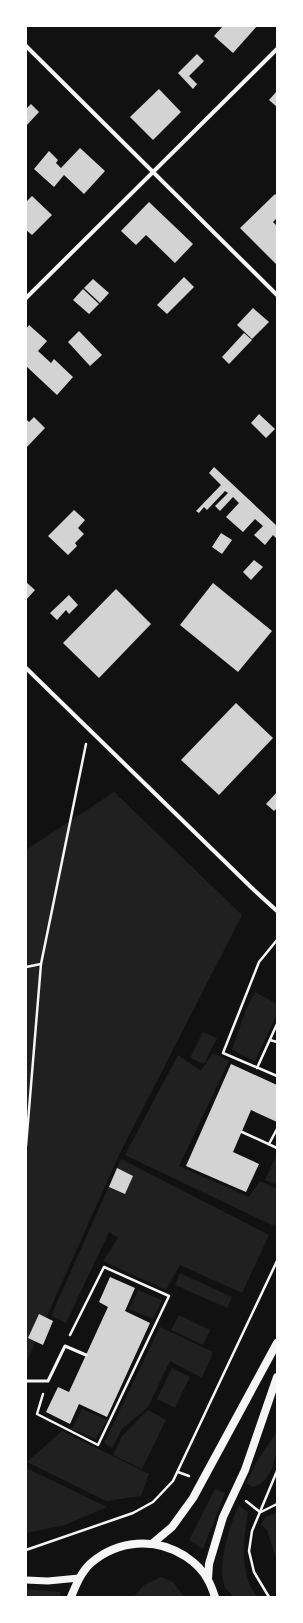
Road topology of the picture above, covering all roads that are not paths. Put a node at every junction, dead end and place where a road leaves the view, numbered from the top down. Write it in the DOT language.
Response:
graph roads {
  1 [pos="26,46"];
  2 [pos="277,49"];
  3 [pos="153,173"];
  4 [pos="277,295"];
  5 [pos="26,298"];
  6 [pos="26,668"];
  7 [pos="277,911"];
  8 [pos="277,1344"];
  9 [pos="86,1355"];
  10 [pos="277,1377"];
  11 [pos="26,1381"];
  12 [pos="153,1543"];
  13 [pos="79,1578"];
  14 [pos="208,1579"];
  15 [pos="26,1580"];
  16 [pos="71,1597"];
  17 [pos="215,1597"];
  1 -- 3 [label="street"];
  2 -- 3 [label="street"];
  3 -- 4 [label="street"];
  3 -- 5 [label="street"];
  6 -- 7 [label="street"];
  8 -- 12 [label="main road"];
  9 -- 11 [label="lane"];
  10 -- 14 [label="main road"];
  12 -- 13 [label="main road"];
  12 -- 14 [label="main road"];
  13 -- 15 [label="street"];
  13 -- 16 [label="main road"];
  14 -- 17 [label="main road"];
}
